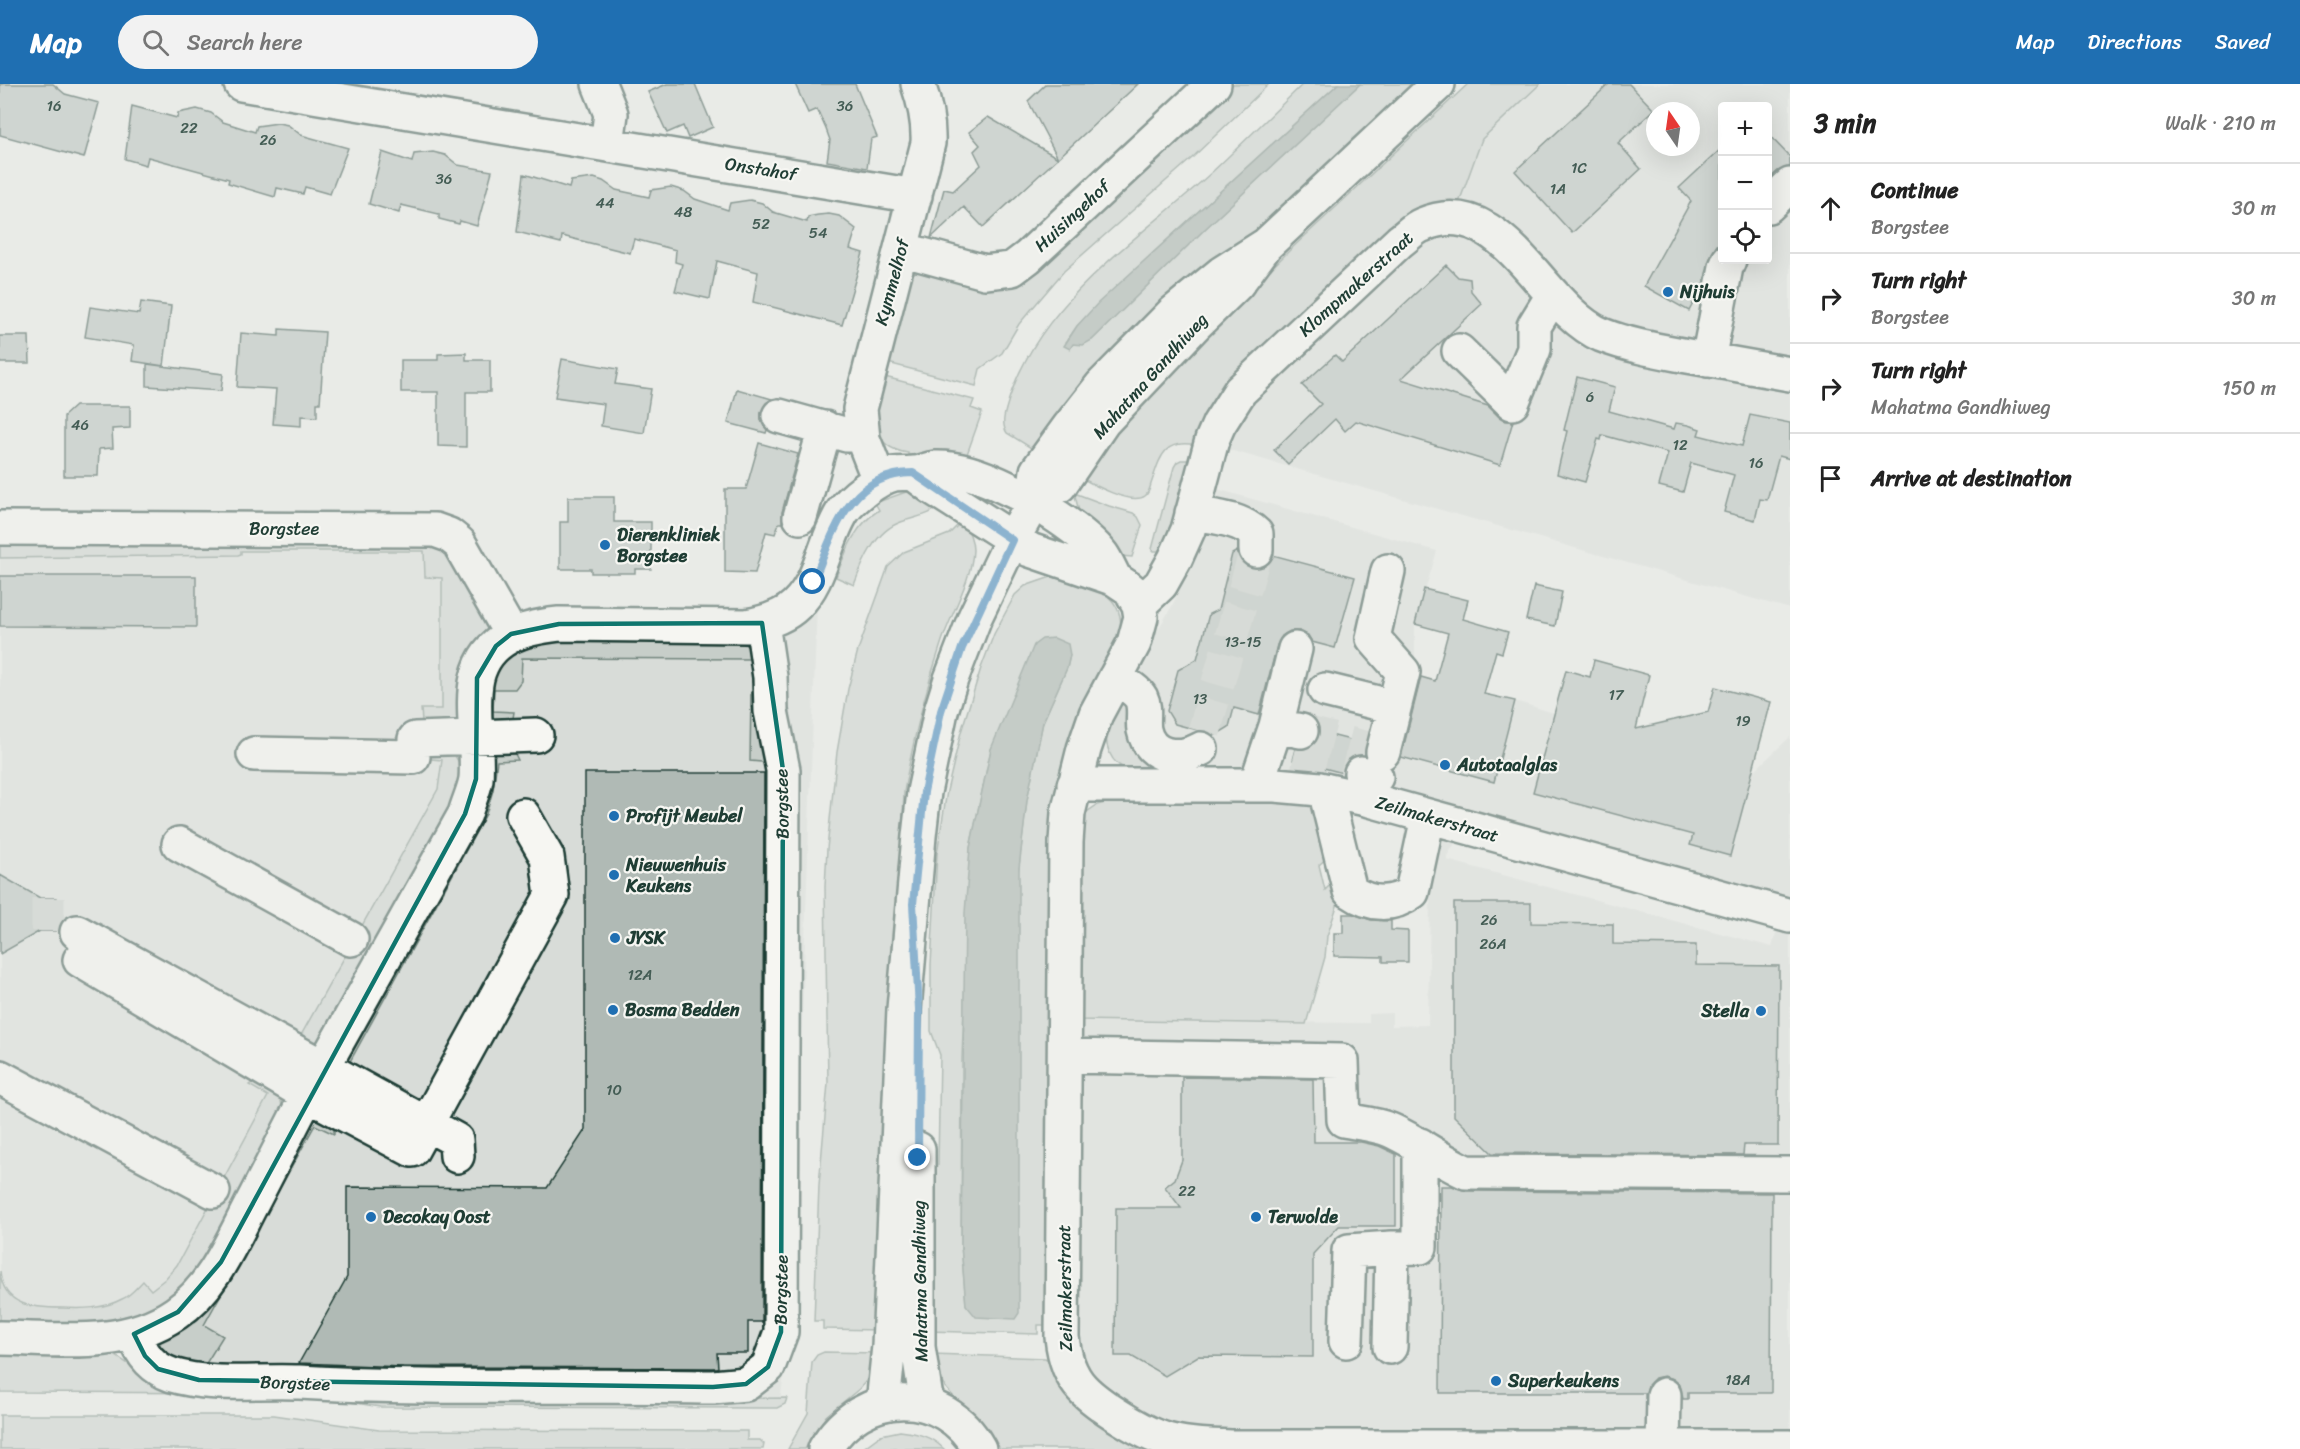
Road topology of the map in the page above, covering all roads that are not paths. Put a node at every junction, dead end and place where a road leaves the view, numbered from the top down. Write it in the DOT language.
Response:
graph roads {
  1 [pos="240,84"];
  2 [pos="598,84"];
  3 [pos="918,84"];
  4 [pos="1214,84"];
  5 [pos="1438,84"];
  6 [pos="355,93"];
  7 [pos="606,144"];
  8 [pos="1790,185"];
  9 [pos="915,196"];
  10 [pos="1772,201"];
  11 [pos="901,249"];
  12 [pos="1727,264"];
  13 [pos="1553,295"];
  14 [pos="1459,351"];
  15 [pos="1708,360"];
  16 [pos="1790,374"];
  17 [pos="779,416"];
  18 [pos="825,428"];
  19 [pos="863,440"];
  20 [pos="913,473"];
  21 [pos="879,480"];
  22 [pos="1033,503"];
  23 [pos="1192,513"];
  24 [pos="800,518"];
  25 [pos="0,528"];
  26 [pos="1012,540"];
  27 [pos="1256,550"];
  28 [pos="1388,571"];
  29 [pos="1115,579"];
  30 [pos="1139,605"];
  31 [pos="762,623"];
  32 [pos="511,634"];
  33 [pos="1295,649"];
  34 [pos="1114,678"];
  35 [pos="1325,690"];
  36 [pos="1394,707"];
  37 [pos="536,735"];
  38 [pos="476,736"];
  39 [pos="1279,751"];
  40 [pos="254,754"];
  41 [pos="1372,770"];
  42 [pos="1074,785"];
  43 [pos="1209,785"];
  44 [pos="1325,790"];
  45 [pos="523,815"];
  46 [pos="1428,817"];
  47 [pos="179,844"];
  48 [pos="913,904"];
  49 [pos="1790,916"];
  50 [pos="351,939"];
  51 [pos="1065,1056"];
  52 [pos="325,1066"];
  53 [pos="0,1077"];
  54 [pos="308,1095"];
  55 [pos="427,1124"];
  56 [pos="1420,1145"];
  57 [pos="457,1156"];
  58 [pos="1790,1174"];
  59 [pos="213,1191"];
  60 [pos="1392,1248"];
  61 [pos="134,1334"];
  62 [pos="0,1338"];
  63 [pos="1346,1341"];
  64 [pos="1390,1347"];
  65 [pos="1664,1395"];
  66 [pos="884,1404"];
  67 [pos="927,1405"];
  68 [pos="1663,1447"];
  69 [pos="1790,1447"];
  70 [pos="825,1449"];
  71 [pos="979,1449"];
  1 -- 6 [label="street, Onstahof"];
  2 -- 7 [label="street"];
  3 -- 9 [label="street, Kymmelhof"];
  4 -- 11 [label="street, Huisingehof"];
  5 -- 22 [label="street, Mahatma Gandhiweg"];
  6 -- 7 [label="street, Onstahof"];
  7 -- 9 [label="street, Onstahof"];
  8 -- 10 [label="street"];
  9 -- 11 [label="street, Kymmelhof"];
  11 -- 19 [label="street, Kymmelhof"];
  12 -- 15 [label="street"];
  13 -- 14 [label="street"];
  13 -- 15 [label="street, Klompmakerstraat"];
  13 -- 23 [label="street, Klompmakerstraat"];
  15 -- 16 [label="street, Klompmakerstraat"];
  17 -- 18 [label="street"];
  18 -- 19 [label="street"];
  18 -- 24 [label="street"];
  19 -- 21 [label="street, Kymmelhof"];
  20 -- 21 [label="street"];
  20 -- 22 [label="street"];
  20 -- 26 [label="street"];
  21 -- 31 [label="street"];
  22 -- 26 [label="street, Mahatma Gandhiweg"];
  22 -- 29 [label="street"];
  23 -- 27 [label="street"];
  23 -- 30 [label="street, Klompmakerstraat"];
  25 -- 32 [label="street, Borgstee"];
  26 -- 29 [label="street"];
  26 -- 48 [label="street, Mahatma Gandhiweg"];
  28 -- 36 [label="street"];
  29 -- 30 [label="street"];
  30 -- 34 [label="street, Zeilmakerstraat"];
  31 -- 32 [label="street"];
  31 -- 61 [label="street, Borgstee"];
  32 -- 38 [label="street"];
  33 -- 39 [label="street"];
  34 -- 42 [label="street, Zeilmakerstraat"];
  34 -- 43 [label="street"];
  35 -- 36 [label="street"];
  36 -- 41 [label="street"];
  37 -- 38 [label="street"];
  38 -- 40 [label="street"];
  38 -- 52 [label="street"];
  39 -- 43 [label="street, Zeilmakerstraat"];
  39 -- 44 [label="street, Zeilmakerstraat"];
  41 -- 44 [label="street, Zeilmakerstraat"];
  41 -- 46 [label="street, Zeilmakerstraat"];
  42 -- 43 [label="street, Zeilmakerstraat"];
  42 -- 51 [label="street, Zeilmakerstraat"];
  44 -- 46 [label="street"];
  45 -- 55 [label="street"];
  46 -- 49 [label="street, Zeilmakerstraat"];
  47 -- 50 [label="street"];
  48 -- 66 [label="street, Mahatma Gandhiweg"];
  48 -- 67 [label="street, Mahatma Gandhiweg"];
  51 -- 56 [label="street"];
  51 -- 68 [label="street, Zeilmakerstraat"];
  52 -- 54 [label="street"];
  52 -- 54 [label="street"];
  52 -- 55 [label="street"];
  53 -- 59 [label="street"];
  54 -- 55 [label="street"];
  54 -- 61 [label="street"];
  55 -- 57 [label="street"];
  56 -- 58 [label="street"];
  56 -- 60 [label="street"];
  60 -- 63 [label="street"];
  60 -- 64 [label="street"];
  61 -- 62 [label="street"];
  65 -- 68 [label="street"];
  66 -- 67 [label="street"];
  66 -- 70 [label="street"];
  67 -- 71 [label="street"];
  68 -- 69 [label="street, Zeilmakerstraat"];
}
